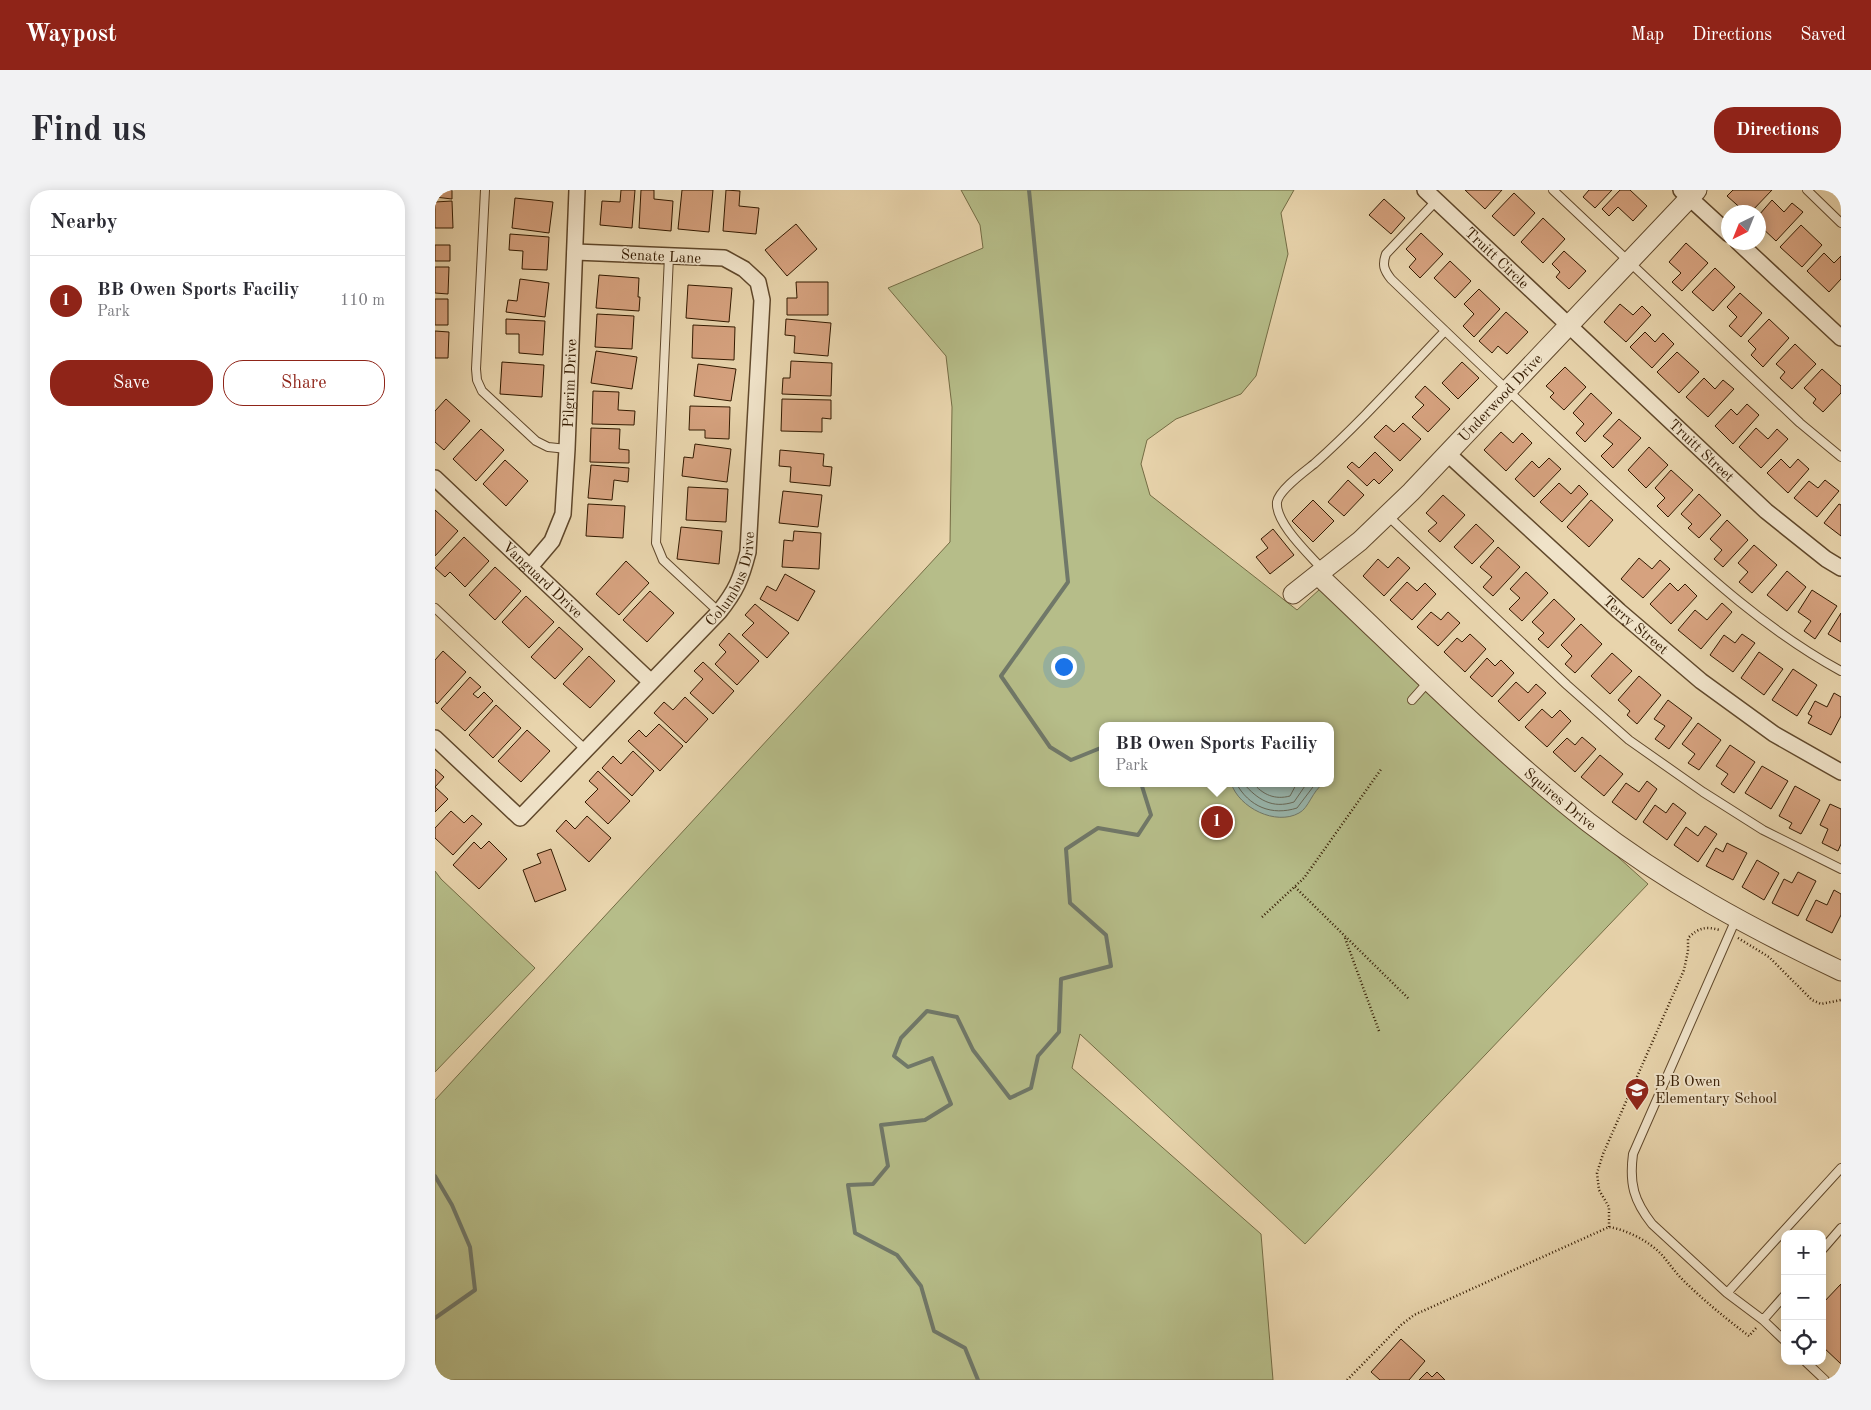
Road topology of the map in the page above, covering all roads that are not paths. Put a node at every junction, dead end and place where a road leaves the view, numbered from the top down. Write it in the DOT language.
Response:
graph roads {
  1 [pos="485,190"];
  2 [pos="577,190"];
  3 [pos="1425,190"];
  4 [pos="1553,190"];
  5 [pos="1807,190"];
  6 [pos="1689,193"];
  7 [pos="1436,201"];
  8 [pos="1841,222"];
  9 [pos="1721,226"];
  10 [pos="1747,250"];
  11 [pos="575,252"];
  12 [pos="669,256"];
  13 [pos="1629,262"];
  14 [pos="744,268"];
  15 [pos="1568,326"];
  16 [pos="1445,331"];
  17 [pos="1841,338"];
  18 [pos="1507,391"];
  19 [pos="567,449"];
  20 [pos="1448,454"];
  21 [pos="1841,457"];
  22 [pos="435,478"];
  23 [pos="1387,516"];
  24 [pos="530,566"];
  25 [pos="1841,568"];
  26 [pos="1320,572"];
  27 [pos="1293,594"];
  28 [pos="435,608"];
  29 [pos="719,612"];
  30 [pos="1841,671"];
  31 [pos="1430,680"];
  32 [pos="650,681"];
  33 [pos="1412,700"];
  34 [pos="435,738"];
  35 [pos="586,750"];
  36 [pos="1841,772"];
  37 [pos="1841,869"];
  38 [pos="1733,926"];
  39 [pos="1841,971"];
  40 [pos="1841,1168"];
  41 [pos="1841,1228"];
  42 [pos="1826,1245"];
  43 [pos="1727,1293"];
  44 [pos="1781,1300"];
  45 [pos="1763,1320"];
  46 [pos="1781,1337"];
  47 [pos="1809,1365"];
  48 [pos="1825,1380"];
  1 -- 19 [label="lane"];
  2 -- 11 [label="street, Pilgrim Drive"];
  3 -- 7 [label="street, Truitt Circle"];
  4 -- 13 [label="lane"];
  5 -- 8 [label="lane"];
  6 -- 9 [label="street"];
  6 -- 13 [label="street, Underwood Drive"];
  7 -- 15 [label="street, Truitt Circle"];
  7 -- 16 [label="lane"];
  10 -- 17 [label="street"];
  11 -- 12 [label="street, Senate Lane"];
  11 -- 19 [label="street, Pilgrim Drive"];
  12 -- 14 [label="street, Senate Lane"];
  12 -- 29 [label="lane"];
  13 -- 15 [label="street, Underwood Drive"];
  13 -- 21 [label="lane"];
  14 -- 29 [label="street, Columbus Drive"];
  15 -- 18 [label="street, Underwood Drive"];
  15 -- 25 [label="street, Truitt Street"];
  16 -- 18 [label="lane"];
  16 -- 26 [label="lane"];
  18 -- 20 [label="street, Underwood Drive"];
  18 -- 30 [label="lane"];
  19 -- 24 [label="street, Pilgrim Drive"];
  20 -- 23 [label="street, Underwood Drive"];
  20 -- 36 [label="street, Terry Street"];
  22 -- 24 [label="street, Vanguard Drive"];
  23 -- 26 [label="street, Underwood Drive"];
  23 -- 37 [label="lane"];
  24 -- 32 [label="street, Vanguard Drive"];
  26 -- 27 [label="street, Underwood Drive"];
  26 -- 31 [label="street, Squires Drive"];
  28 -- 35 [label="lane"];
  29 -- 32 [label="street, Columbus Drive"];
  31 -- 33 [label="lane"];
  31 -- 38 [label="street, Squires Drive"];
  32 -- 35 [label="street, Columbus Drive"];
  34 -- 35 [label="street, Columbus Drive"];
  38 -- 39 [label="street, Squires Drive"];
  38 -- 43 [label="lane"];
  40 -- 43 [label="lane"];
  41 -- 42 [label="lane"];
  43 -- 45 [label="lane"];
  44 -- 45 [label="lane"];
  45 -- 46 [label="lane"];
  47 -- 48 [label="lane"];
}
